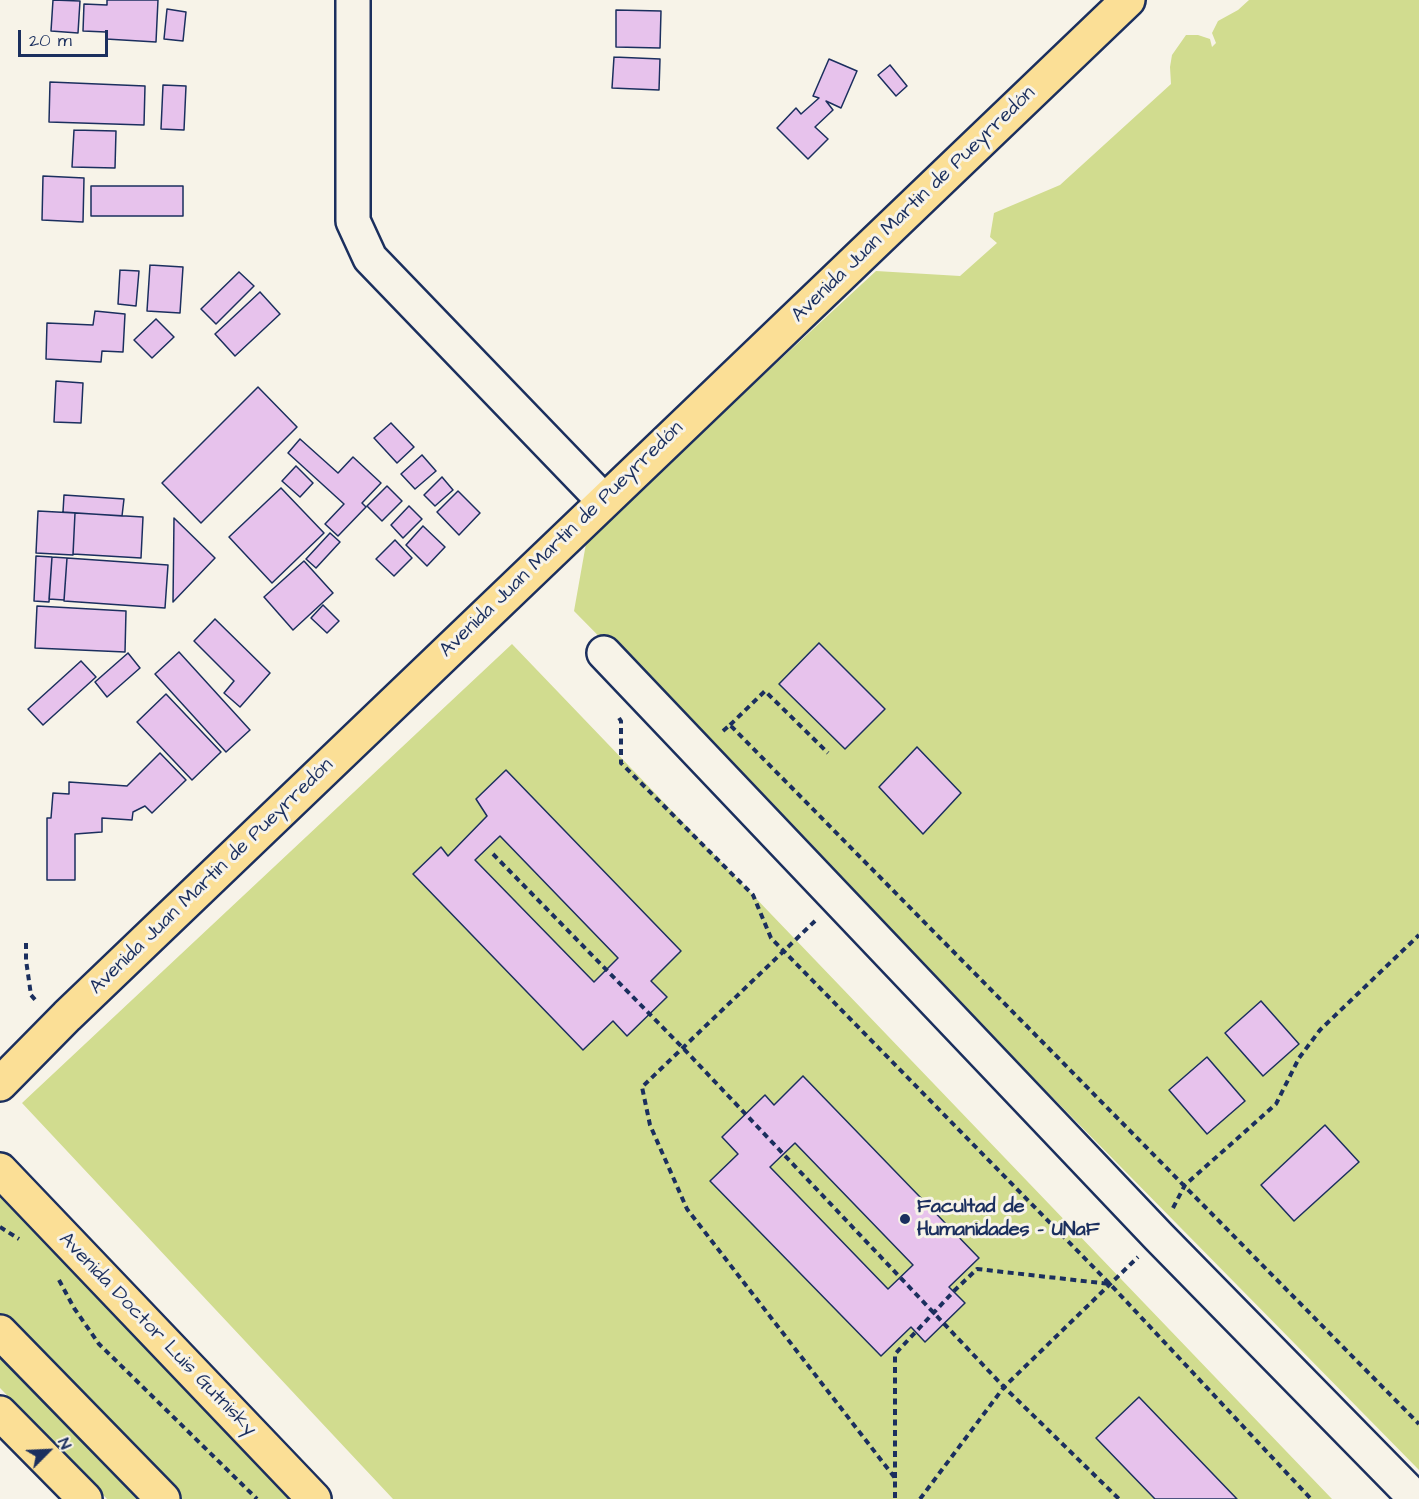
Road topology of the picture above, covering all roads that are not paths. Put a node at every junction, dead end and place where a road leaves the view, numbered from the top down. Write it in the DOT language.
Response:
graph roads {
  1 [pos="353,0"];
  2 [pos="1128,0"];
  3 [pos="603,501"];
  4 [pos="604,653"];
  5 [pos="0,1084"];
  6 [pos="0,1170"];
  7 [pos="0,1332"];
  8 [pos="0,1413"];
  9 [pos="85,1499"];
  10 [pos="163,1499"];
  11 [pos="314,1499"];
  12 [pos="1416,1499"];
  1 -- 3 [label="street"];
  2 -- 3 [label="main road, Avenida Juan Martin de Pueyrredón"];
  3 -- 5 [label="main road, Avenida Juan Martin de Pueyrredón"];
  4 -- 12 [label="street"];
  6 -- 11 [label="main road, Avenida Doctor Luis Gutnisky"];
  7 -- 10 [label="main road"];
  8 -- 9 [label="main road"];
}
